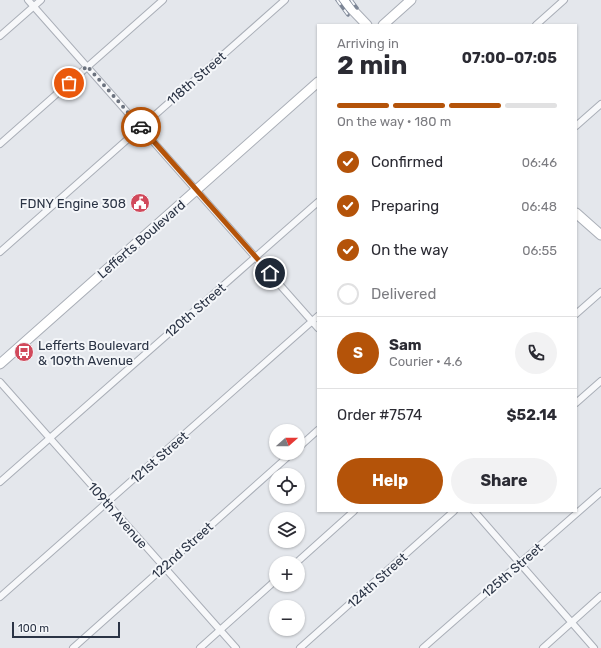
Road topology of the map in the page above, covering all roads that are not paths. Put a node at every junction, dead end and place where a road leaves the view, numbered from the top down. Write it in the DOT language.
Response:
graph roads {
  1 [pos="28,0"];
  2 [pos="41,0"];
  3 [pos="163,0"];
  4 [pos="285,0"];
  5 [pos="343,0"];
  6 [pos="411,0"];
  7 [pos="564,0"];
  8 [pos="34,6"];
  9 [pos="367,24"];
  10 [pos="384,24"];
  11 [pos="537,24"];
  12 [pos="0,36"];
  13 [pos="87,66"];
  14 [pos="317,83"];
  15 [pos="601,104"];
  16 [pos="577,125"];
  17 [pos="141,127"];
  18 [pos="0,144"];
  19 [pos="196,190"];
  20 [pos="317,203"];
  21 [pos="577,214"];
  22 [pos="601,235"];
  23 [pos="0,252"];
  24 [pos="256,257"];
  25 [pos="601,292"];
  26 [pos="577,313"];
  27 [pos="317,317"];
  28 [pos="312,321"];
  29 [pos="317,327"];
  30 [pos="0,364"];
  31 [pos="601,381"];
  32 [pos="0,382"];
  33 [pos="577,402"];
  34 [pos="317,431"];
  35 [pos="50,438"];
  36 [pos="305,442"];
  37 [pos="284,460"];
  38 [pos="0,482"];
  39 [pos="601,492"];
  40 [pos="107,503"];
  41 [pos="353,512"];
  42 [pos="453,512"];
  43 [pos="475,512"];
  44 [pos="304,556"];
  45 [pos="519,564"];
  46 [pos="164,567"];
  47 [pos="269,586"];
  48 [pos="601,596"];
  49 [pos="0,597"];
  50 [pos="571,623"];
  51 [pos="220,630"];
  52 [pos="72,648"];
  53 [pos="200,648"];
  54 [pos="236,648"];
  55 [pos="300,648"];
  56 [pos="423,648"];
  57 [pos="543,648"];
  58 [pos="594,648"];
  1 -- 8 [label="street"];
  2 -- 8 [label="street"];
  3 -- 13 [label="street"];
  4 -- 17 [label="street, 118th Street"];
  5 -- 9 [label="street"];
  6 -- 10 [label="street"];
  7 -- 11 [label="street"];
  8 -- 12 [label="street"];
  8 -- 13 [label="street"];
  13 -- 17 [label="street"];
  13 -- 18 [label="street"];
  14 -- 19 [label="street, Lefferts Boulevard"];
  15 -- 16 [label="street"];
  17 -- 19 [label="street"];
  17 -- 23 [label="street, 118th Street"];
  19 -- 24 [label="street"];
  19 -- 30 [label="street, Lefferts Boulevard"];
  20 -- 24 [label="street, 120th Street"];
  21 -- 22 [label="street"];
  24 -- 28 [label="street"];
  24 -- 35 [label="street, 120th Street"];
  25 -- 26 [label="street"];
  27 -- 28 [label="street, 121st Street"];
  28 -- 29 [label="street"];
  28 -- 40 [label="street, 121st Street"];
  31 -- 33 [label="street"];
  32 -- 35 [label="street, 109th Avenue"];
  34 -- 36 [label="street"];
  35 -- 38 [label="street, 120th Street"];
  35 -- 40 [label="street, 109th Avenue"];
  37 -- 46 [label="street, 122nd Street"];
  39 -- 45 [label="street, 125th Street"];
  40 -- 46 [label="street, 109th Avenue"];
  40 -- 49 [label="street, 121st Street"];
  41 -- 44 [label="street"];
  42 -- 55 [label="street, 124th Street"];
  43 -- 45 [label="street"];
  45 -- 50 [label="street"];
  45 -- 56 [label="street, 125th Street"];
  46 -- 51 [label="street, 109th Avenue"];
  46 -- 52 [label="street, 122nd Street"];
  47 -- 51 [label="street"];
  48 -- 50 [label="street"];
  50 -- 57 [label="street"];
  50 -- 58 [label="street"];
  51 -- 53 [label="street"];
  51 -- 54 [label="street, 109th Avenue"];
}
